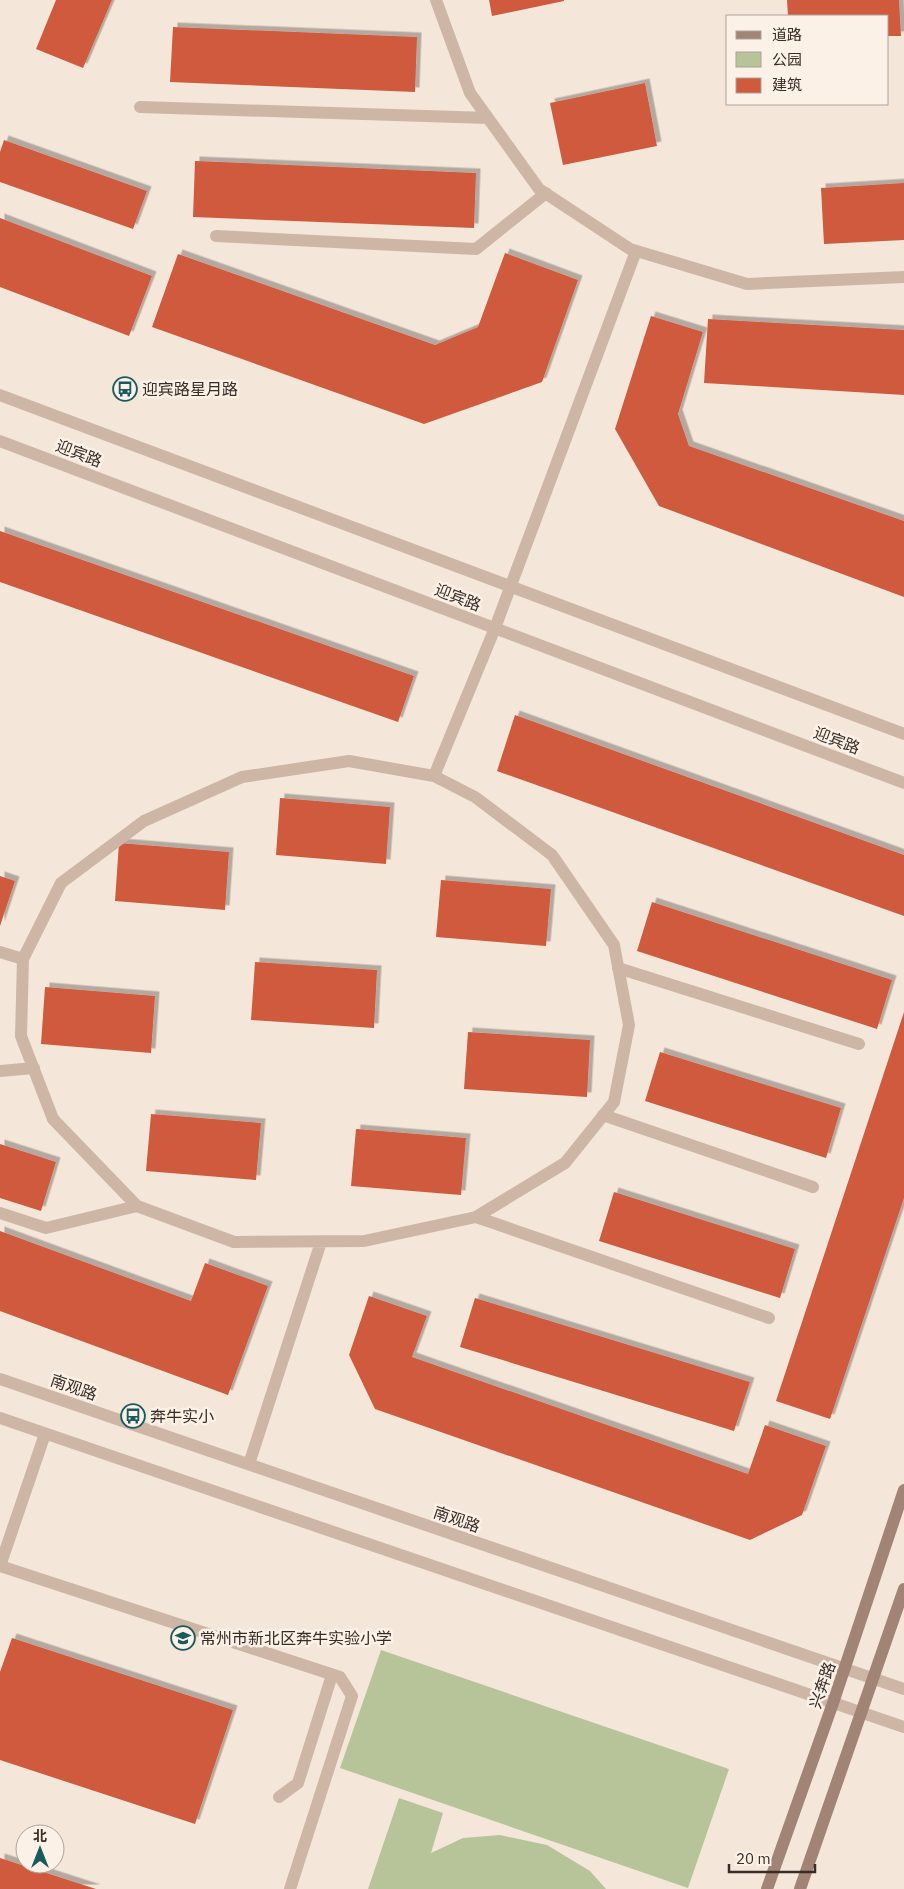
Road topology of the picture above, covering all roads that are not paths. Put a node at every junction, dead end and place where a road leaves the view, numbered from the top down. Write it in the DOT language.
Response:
graph roads {
  1 [pos="436,0"];
  2 [pos="140,107"];
  3 [pos="488,118"];
  4 [pos="546,194"];
  5 [pos="216,236"];
  6 [pos="636,251"];
  7 [pos="904,277"];
  8 [pos="0,395"];
  9 [pos="0,441"];
  10 [pos="511,586"];
  11 [pos="495,628"];
  12 [pos="904,734"];
  13 [pos="434,776"];
  14 [pos="904,783"];
  15 [pos="0,952"];
  16 [pos="23,959"];
  17 [pos="618,968"];
  18 [pos="859,1044"];
  19 [pos="34,1068"];
  20 [pos="0,1071"];
  21 [pos="603,1115"];
  22 [pos="813,1186"];
  23 [pos="137,1206"];
  24 [pos="0,1213"];
  25 [pos="476,1217"];
  26 [pos="321,1242"];
  27 [pos="769,1318"];
  28 [pos="0,1379"];
  29 [pos="0,1418"];
  30 [pos="45,1434"];
  31 [pos="249,1464"];
  32 [pos="904,1490"];
  33 [pos="0,1566"];
  34 [pos="904,1589"];
  35 [pos="844,1668"];
  36 [pos="332,1675"];
  37 [pos="874,1678"];
  38 [pos="904,1689"];
  39 [pos="833,1702"];
  40 [pos="862,1713"];
  41 [pos="904,1727"];
  42 [pos="279,1797"];
  43 [pos="290,1889"];
  44 [pos="767,1889"];
  45 [pos="800,1889"];
  1 -- 3 [label="street"];
  2 -- 3 [label="street"];
  3 -- 4 [label="street"];
  4 -- 5 [label="street"];
  4 -- 6 [label="street"];
  6 -- 7 [label="street"];
  6 -- 10 [label="street"];
  8 -- 10 [label="street, 迎宾路"];
  9 -- 11 [label="street, 迎宾路"];
  10 -- 11 [label="street"];
  10 -- 12 [label="street, 迎宾路"];
  11 -- 13 [label="street"];
  11 -- 14 [label="street, 迎宾路"];
  13 -- 16 [label="street"];
  13 -- 17 [label="street"];
  15 -- 16 [label="street"];
  16 -- 19 [label="street"];
  17 -- 18 [label="street"];
  17 -- 21 [label="street"];
  19 -- 20 [label="street"];
  19 -- 23 [label="street"];
  21 -- 22 [label="street"];
  21 -- 25 [label="street"];
  23 -- 24 [label="street"];
  23 -- 26 [label="street"];
  25 -- 26 [label="street"];
  25 -- 27 [label="street"];
  26 -- 31 [label="street"];
  28 -- 31 [label="street, 南观路"];
  29 -- 30 [label="street"];
  30 -- 33 [label="street"];
  30 -- 39 [label="street"];
  31 -- 35 [label="street, 南观路"];
  32 -- 35 [label="main road, 兴奔路"];
  33 -- 36 [label="street"];
  34 -- 37 [label="main road"];
  35 -- 37 [label="street, 南观路"];
  35 -- 39 [label="main road, 兴奔路"];
  36 -- 42 [label="street"];
  36 -- 43 [label="street"];
  37 -- 38 [label="street, 南观路"];
  37 -- 40 [label="main road"];
  39 -- 40 [label="street"];
  39 -- 44 [label="main road, 兴奔路"];
  40 -- 41 [label="street"];
  40 -- 45 [label="main road"];
}
